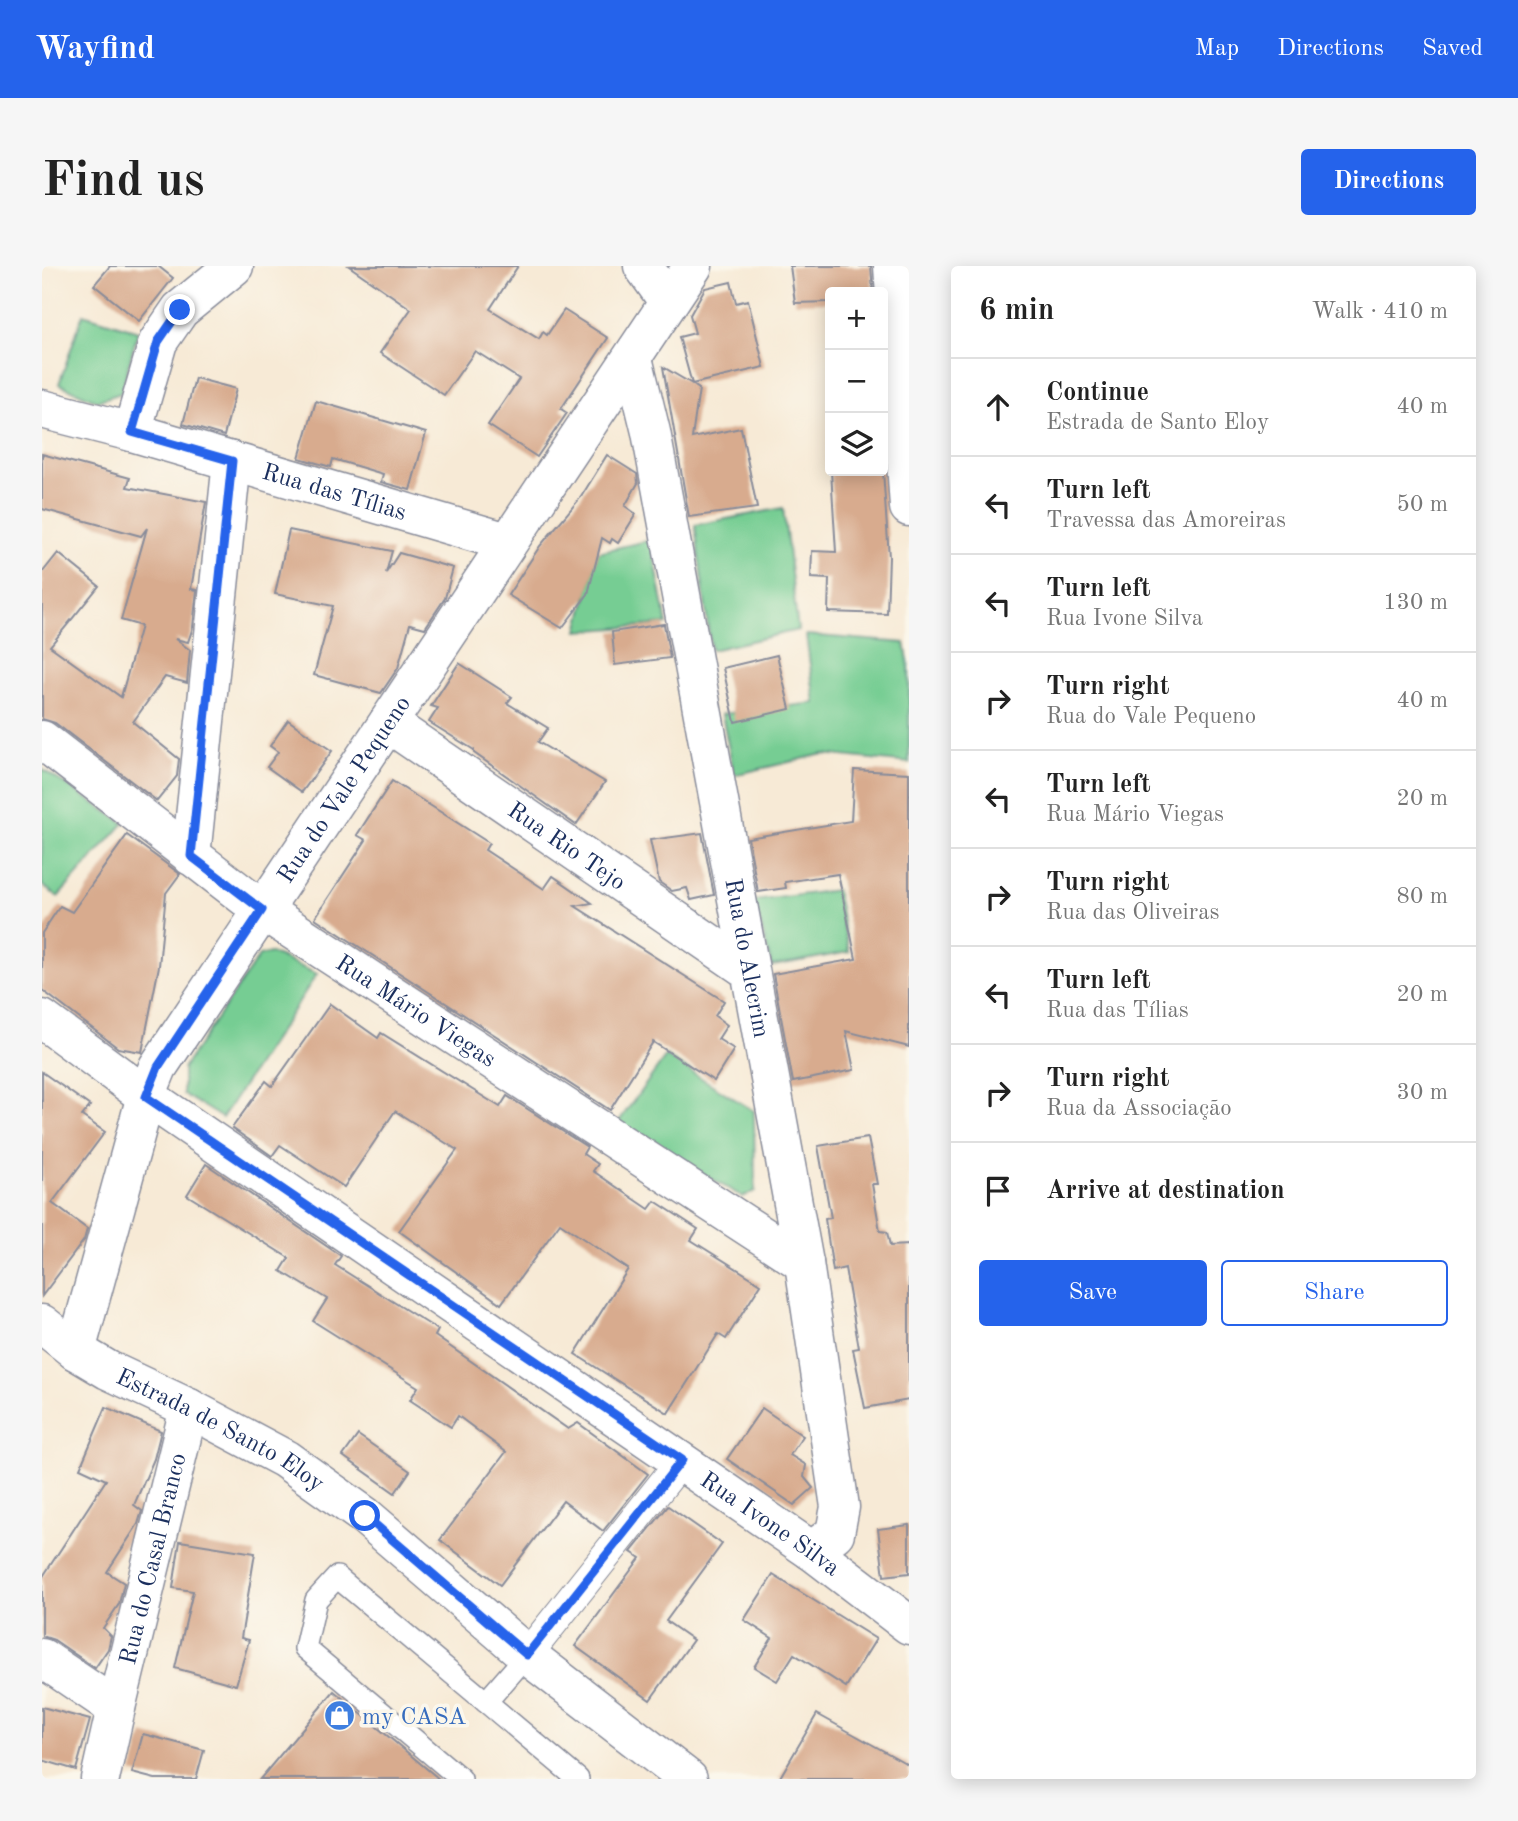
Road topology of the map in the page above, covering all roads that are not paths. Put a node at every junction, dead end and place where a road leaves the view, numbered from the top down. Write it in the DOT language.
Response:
graph roads {
  1 [pos="234,266"];
  2 [pos="643,266"];
  3 [pos="693,266"];
  4 [pos="893,266"];
  5 [pos="668,301"];
  6 [pos="903,332"];
  7 [pos="633,358"];
  8 [pos="42,409"];
  9 [pos="132,432"];
  10 [pos="232,461"];
  11 [pos="909,507"];
  12 [pos="507,542"];
  13 [pos="388,723"];
  14 [pos="42,740"];
  15 [pos="191,856"];
  16 [pos="262,910"];
  17 [pos="747,969"];
  18 [pos="42,1018"];
  19 [pos="146,1097"];
  20 [pos="804,1263"];
  21 [pos="42,1324"];
  22 [pos="76,1351"];
  23 [pos="189,1408"];
  24 [pos="682,1460"];
  25 [pos="812,1551"];
  26 [pos="909,1625"];
  27 [pos="527,1655"];
  28 [pos="42,1658"];
  29 [pos="486,1702"];
  30 [pos="116,1708"];
  31 [pos="679,1777"];
  32 [pos="100,1779"];
  33 [pos="461,1779"];
  34 [pos="578,1779"];
  1 -- 9 [label="street"];
  2 -- 5 [label="street"];
  3 -- 5 [label="street, Rua do Vale Pequeno"];
  4 -- 6 [label="street"];
  5 -- 7 [label="street, Rua do Vale Pequeno"];
  6 -- 11 [label="street"];
  7 -- 12 [label="street, Rua do Vale Pequeno"];
  7 -- 17 [label="street, Rua do Alecrim"];
  8 -- 9 [label="street, Rua das Tílias"];
  9 -- 10 [label="street, Rua das Tílias"];
  10 -- 12 [label="street, Rua das Tílias"];
  10 -- 15 [label="street"];
  12 -- 13 [label="street, Rua do Vale Pequeno"];
  13 -- 16 [label="street, Rua do Vale Pequeno"];
  13 -- 17 [label="street, Rua Rio Tejo"];
  14 -- 15 [label="street, Rua Mário Viegas"];
  15 -- 16 [label="street, Rua Mário Viegas"];
  16 -- 19 [label="street, Rua do Vale Pequeno"];
  16 -- 20 [label="street, Rua Mário Viegas"];
  17 -- 20 [label="street, Rua do Alecrim"];
  18 -- 19 [label="street, Rua Ivone Silva"];
  19 -- 22 [label="street, Rua do Vale Pequeno"];
  19 -- 24 [label="street, Rua Ivone Silva"];
  20 -- 25 [label="street, Rua do Alecrim"];
  21 -- 22 [label="street, Estrada de Santo Eloy"];
  22 -- 23 [label="street, Estrada de Santo Eloy"];
  23 -- 27 [label="street, Estrada de Santo Eloy"];
  23 -- 30 [label="street, Rua do Casal Branco"];
  24 -- 25 [label="street, Rua Ivone Silva"];
  24 -- 27 [label="street"];
  25 -- 26 [label="street, Rua Ivone Silva"];
  27 -- 29 [label="lane"];
  27 -- 31 [label="street, Estrada de Santo Eloy"];
  28 -- 30 [label="street"];
  29 -- 33 [label="lane"];
  29 -- 34 [label="lane"];
  30 -- 32 [label="street, Rua do Casal Branco"];
}
